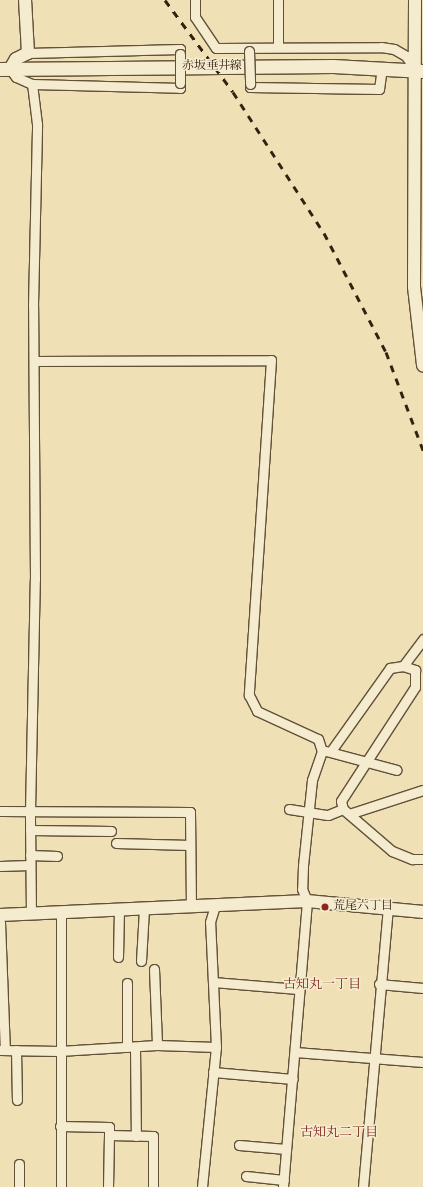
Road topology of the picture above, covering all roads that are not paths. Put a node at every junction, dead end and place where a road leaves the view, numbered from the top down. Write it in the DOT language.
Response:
graph roads {
  1 [pos="25,0"];
  2 [pos="195,0"];
  3 [pos="278,0"];
  4 [pos="415,0"];
  5 [pos="278,47"];
  6 [pos="249,49"];
  7 [pos="28,53"];
  8 [pos="382,68"];
  9 [pos="5,69"];
  10 [pos="419,70"];
  11 [pos="32,84"];
  12 [pos="418,244"];
  13 [pos="35,361"];
  14 [pos="423,364"];
  15 [pos="423,640"];
  16 [pos="403,666"];
  17 [pos="326,751"];
  18 [pos="366,761"];
  19 [pos="397,770"];
  20 [pos="423,790"];
  21 [pos="289,809"];
  22 [pos="0,811"];
  23 [pos="30,811"];
  24 [pos="346,811"];
  25 [pos="309,812"];
  26 [pos="30,830"];
  27 [pos="111,831"];
  28 [pos="116,843"];
  29 [pos="190,845"];
  30 [pos="30,855"];
  31 [pos="57,856"];
  32 [pos="423,860"];
  33 [pos="30,865"];
  34 [pos="0,866"];
  35 [pos="307,901"];
  36 [pos="216,906"];
  37 [pos="191,907"];
  38 [pos="144,909"];
  39 [pos="388,909"];
  40 [pos="119,910"];
  41 [pos="61,912"];
  42 [pos="423,912"];
  43 [pos="31,914"];
  44 [pos="0,915"];
  45 [pos="0,922"];
  46 [pos="118,957"];
  47 [pos="141,961"];
  48 [pos="154,969"];
  49 [pos="1,971"];
  50 [pos="213,982"];
  51 [pos="127,983"];
  52 [pos="379,984"];
  53 [pos="423,988"];
  54 [pos="298,989"];
  55 [pos="157,1045"];
  56 [pos="131,1047"];
  57 [pos="216,1047"];
  58 [pos="2,1050"];
  59 [pos="16,1050"];
  60 [pos="59,1051"];
  61 [pos="295,1052"];
  62 [pos="374,1058"];
  63 [pos="423,1062"];
  64 [pos="213,1072"];
  65 [pos="293,1079"];
  66 [pos="17,1100"];
  67 [pos="60,1126"];
  68 [pos="109,1135"];
  69 [pos="136,1136"];
  70 [pos="239,1145"];
  71 [pos="286,1150"];
  72 [pos="19,1164"];
  73 [pos="246,1176"];
  74 [pos="284,1183"];
  75 [pos="19,1187"];
  76 [pos="61,1187"];
  77 [pos="108,1187"];
  78 [pos="153,1187"];
  79 [pos="202,1187"];
  80 [pos="363,1187"];
  1 -- 7 [label="street"];
  2 -- 6 [label="street"];
  3 -- 5 [label="street"];
  4 -- 10 [label="street"];
  5 -- 6 [label="street"];
  5 -- 10 [label="street"];
  6 -- 8 [label="street, bridge"];
  7 -- 9 [label="street"];
  7 -- 11 [label="street, bridge"];
  8 -- 9 [label="main road, 赤坂垂井線"];
  8 -- 10 [label="main road, 赤坂垂井線"];
  9 -- 11 [label="street"];
  10 -- 12 [label="street"];
  11 -- 13 [label="street"];
  12 -- 14 [label="street"];
  13 -- 17 [label="street"];
  13 -- 23 [label="street"];
  15 -- 16 [label="street"];
  16 -- 17 [label="street"];
  16 -- 18 [label="street"];
  17 -- 18 [label="street"];
  17 -- 25 [label="street"];
  18 -- 19 [label="street"];
  18 -- 24 [label="street"];
  20 -- 24 [label="street"];
  21 -- 25 [label="street"];
  22 -- 23 [label="street"];
  23 -- 26 [label="street"];
  23 -- 29 [label="street"];
  24 -- 25 [label="street"];
  24 -- 32 [label="street"];
  25 -- 35 [label="street"];
  26 -- 27 [label="street"];
  26 -- 30 [label="street"];
  28 -- 29 [label="street"];
  29 -- 37 [label="street"];
  30 -- 31 [label="street"];
  30 -- 33 [label="street"];
  33 -- 34 [label="street"];
  33 -- 43 [label="street"];
  35 -- 36 [label="street"];
  35 -- 39 [label="street"];
  35 -- 54 [label="street"];
  36 -- 37 [label="street"];
  36 -- 50 [label="street"];
  37 -- 38 [label="street"];
  38 -- 40 [label="street"];
  38 -- 47 [label="street"];
  39 -- 42 [label="street"];
  39 -- 52 [label="street"];
  40 -- 41 [label="street"];
  40 -- 46 [label="street"];
  41 -- 43 [label="street"];
  41 -- 60 [label="street"];
  43 -- 44 [label="street"];
  45 -- 49 [label="street"];
  48 -- 55 [label="street"];
  49 -- 58 [label="street"];
  50 -- 54 [label="street"];
  50 -- 57 [label="street"];
  51 -- 56 [label="street"];
  52 -- 53 [label="street"];
  52 -- 62 [label="street"];
  54 -- 61 [label="street"];
  55 -- 56 [label="street"];
  55 -- 57 [label="street"];
  56 -- 60 [label="street"];
  56 -- 69 [label="street"];
  57 -- 64 [label="street"];
  58 -- 59 [label="street"];
  59 -- 60 [label="street"];
  59 -- 66 [label="street"];
  60 -- 67 [label="street"];
  61 -- 62 [label="street"];
  61 -- 65 [label="street"];
  62 -- 63 [label="street"];
  62 -- 80 [label="street"];
  64 -- 65 [label="street"];
  64 -- 79 [label="street"];
  65 -- 71 [label="street"];
  67 -- 68 [label="street"];
  67 -- 76 [label="street"];
  68 -- 69 [label="street"];
  68 -- 77 [label="street"];
  69 -- 78 [label="street"];
  70 -- 71 [label="street"];
  71 -- 74 [label="street"];
  72 -- 75 [label="street"];
  73 -- 74 [label="street"];
}
